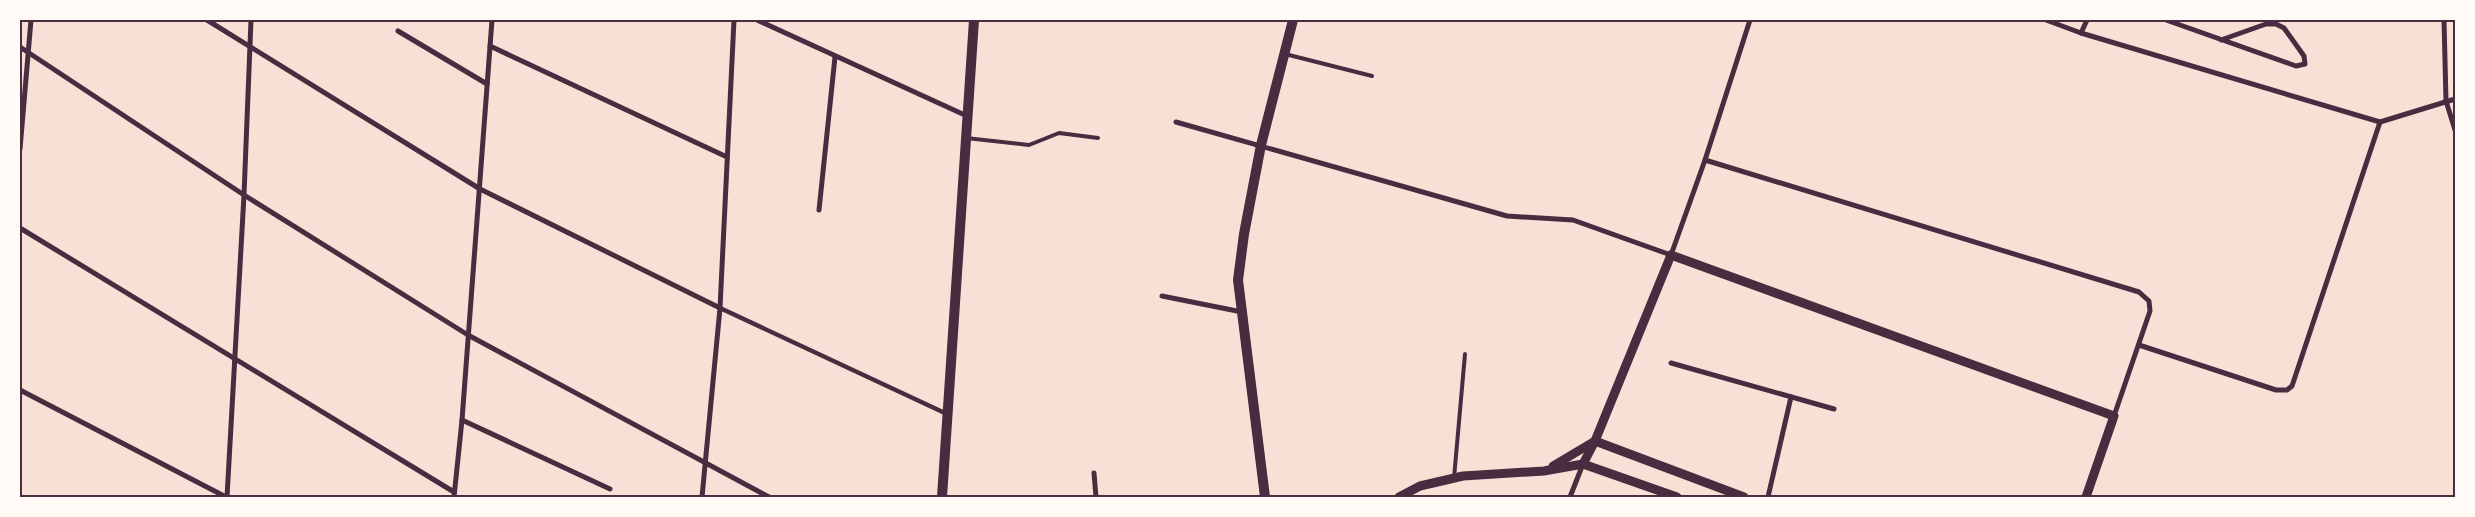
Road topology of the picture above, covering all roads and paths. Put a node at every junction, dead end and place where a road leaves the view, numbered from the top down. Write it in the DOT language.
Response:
graph roads {
  1 [pos="31,20"];
  2 [pos="207,20"];
  3 [pos="252,20"];
  4 [pos="492,20"];
  5 [pos="734,20"];
  6 [pos="757,20"];
  7 [pos="974,20"];
  8 [pos="1293,20"];
  9 [pos="1750,20"];
  10 [pos="2046,20"];
  11 [pos="2087,20"];
  12 [pos="2166,20"];
  13 [pos="2444,20"];
  14 [pos="398,32"];
  15 [pos="2081,33"];
  16 [pos="2221,40"];
  17 [pos="250,46"];
  18 [pos="490,46"];
  19 [pos="20,47"];
  20 [pos="29,52"];
  21 [pos="1284,53"];
  22 [pos="835,57"];
  23 [pos="1372,76"];
  24 [pos="487,84"];
  25 [pos="2455,99"];
  26 [pos="2446,101"];
  27 [pos="968,116"];
  28 [pos="1176,122"];
  29 [pos="2380,122"];
  30 [pos="2455,130"];
  31 [pos="966,138"];
  32 [pos="1098,138"];
  33 [pos="1261,145"];
  34 [pos="20,149"];
  35 [pos="727,157"];
  36 [pos="1705,160"];
  37 [pos="480,189"];
  38 [pos="244,195"];
  39 [pos="819,210"];
  40 [pos="20,228"];
  41 [pos="1671,255"];
  42 [pos="1162,296"];
  43 [pos="720,308"];
  44 [pos="1242,312"];
  45 [pos="468,335"];
  46 [pos="2139,345"];
  47 [pos="1465,354"];
  48 [pos="234,360"];
  49 [pos="1671,363"];
  50 [pos="20,390"];
  51 [pos="1791,397"];
  52 [pos="1834,409"];
  53 [pos="949,415"];
  54 [pos="2114,416"];
  55 [pos="462,420"];
  56 [pos="1595,442"];
  57 [pos="705,464"];
  58 [pos="1583,464"];
  59 [pos="1544,471"];
  60 [pos="1094,473"];
  61 [pos="1454,478"];
  62 [pos="610,489"];
  63 [pos="454,494"];
  64 [pos="226,497"];
  65 [pos="702,497"];
  66 [pos="769,497"];
  67 [pos="942,497"];
  68 [pos="1096,497"];
  69 [pos="1264,497"];
  70 [pos="1399,497"];
  71 [pos="1570,497"];
  72 [pos="1677,497"];
  73 [pos="1744,497"];
  74 [pos="1768,497"];
  75 [pos="2086,497"];
  1 -- 20 [label="street"];
  2 -- 17 [label="street"];
  3 -- 17 [label="street"];
  4 -- 18 [label="street"];
  5 -- 35 [label="street"];
  6 -- 22 [label="street"];
  7 -- 27 [label="main road"];
  8 -- 21 [label="main road"];
  9 -- 36 [label="street"];
  10 -- 15 [label="street"];
  11 -- 15 [label="street"];
  12 -- 16 [label="street"];
  13 -- 26 [label="street"];
  14 -- 24 [label="street"];
  15 -- 29 [label="street"];
  16 -- 16 [label="street"];
  17 -- 37 [label="street"];
  17 -- 38 [label="street"];
  18 -- 24 [label="street"];
  18 -- 35 [label="street"];
  19 -- 20 [label="street"];
  20 -- 34 [label="street"];
  20 -- 38 [label="street"];
  21 -- 23 [label="lane"];
  21 -- 33 [label="main road"];
  22 -- 27 [label="street"];
  22 -- 39 [label="street"];
  24 -- 37 [label="street"];
  25 -- 26 [label="street"];
  26 -- 29 [label="street"];
  26 -- 30 [label="street"];
  27 -- 31 [label="main road"];
  28 -- 33 [label="street"];
  29 -- 46 [label="street"];
  31 -- 32 [label="lane"];
  31 -- 53 [label="main road"];
  33 -- 41 [label="street"];
  33 -- 44 [label="main road"];
  35 -- 43 [label="street"];
  36 -- 41 [label="street"];
  36 -- 46 [label="street"];
  37 -- 43 [label="street"];
  37 -- 45 [label="street"];
  38 -- 45 [label="street"];
  38 -- 48 [label="street"];
  40 -- 48 [label="street"];
  41 -- 54 [label="street"];
  41 -- 56 [label="street"];
  42 -- 44 [label="street"];
  43 -- 53 [label="street"];
  43 -- 57 [label="street"];
  44 -- 69 [label="main road"];
  45 -- 55 [label="street"];
  45 -- 57 [label="street"];
  46 -- 54 [label="street"];
  47 -- 61 [label="lane"];
  48 -- 63 [label="street"];
  48 -- 64 [label="street"];
  49 -- 51 [label="street"];
  50 -- 64 [label="street"];
  51 -- 52 [label="street"];
  51 -- 74 [label="street"];
  53 -- 67 [label="main road"];
  54 -- 75 [label="street"];
  55 -- 62 [label="street"];
  55 -- 63 [label="street"];
  56 -- 58 [label="street"];
  56 -- 59 [label="street"];
  56 -- 73 [label="street"];
  57 -- 65 [label="street"];
  57 -- 66 [label="street"];
  58 -- 59 [label="street"];
  58 -- 71 [label="street"];
  58 -- 72 [label="street"];
  59 -- 61 [label="street"];
  60 -- 68 [label="street"];
  61 -- 70 [label="street"];
}
